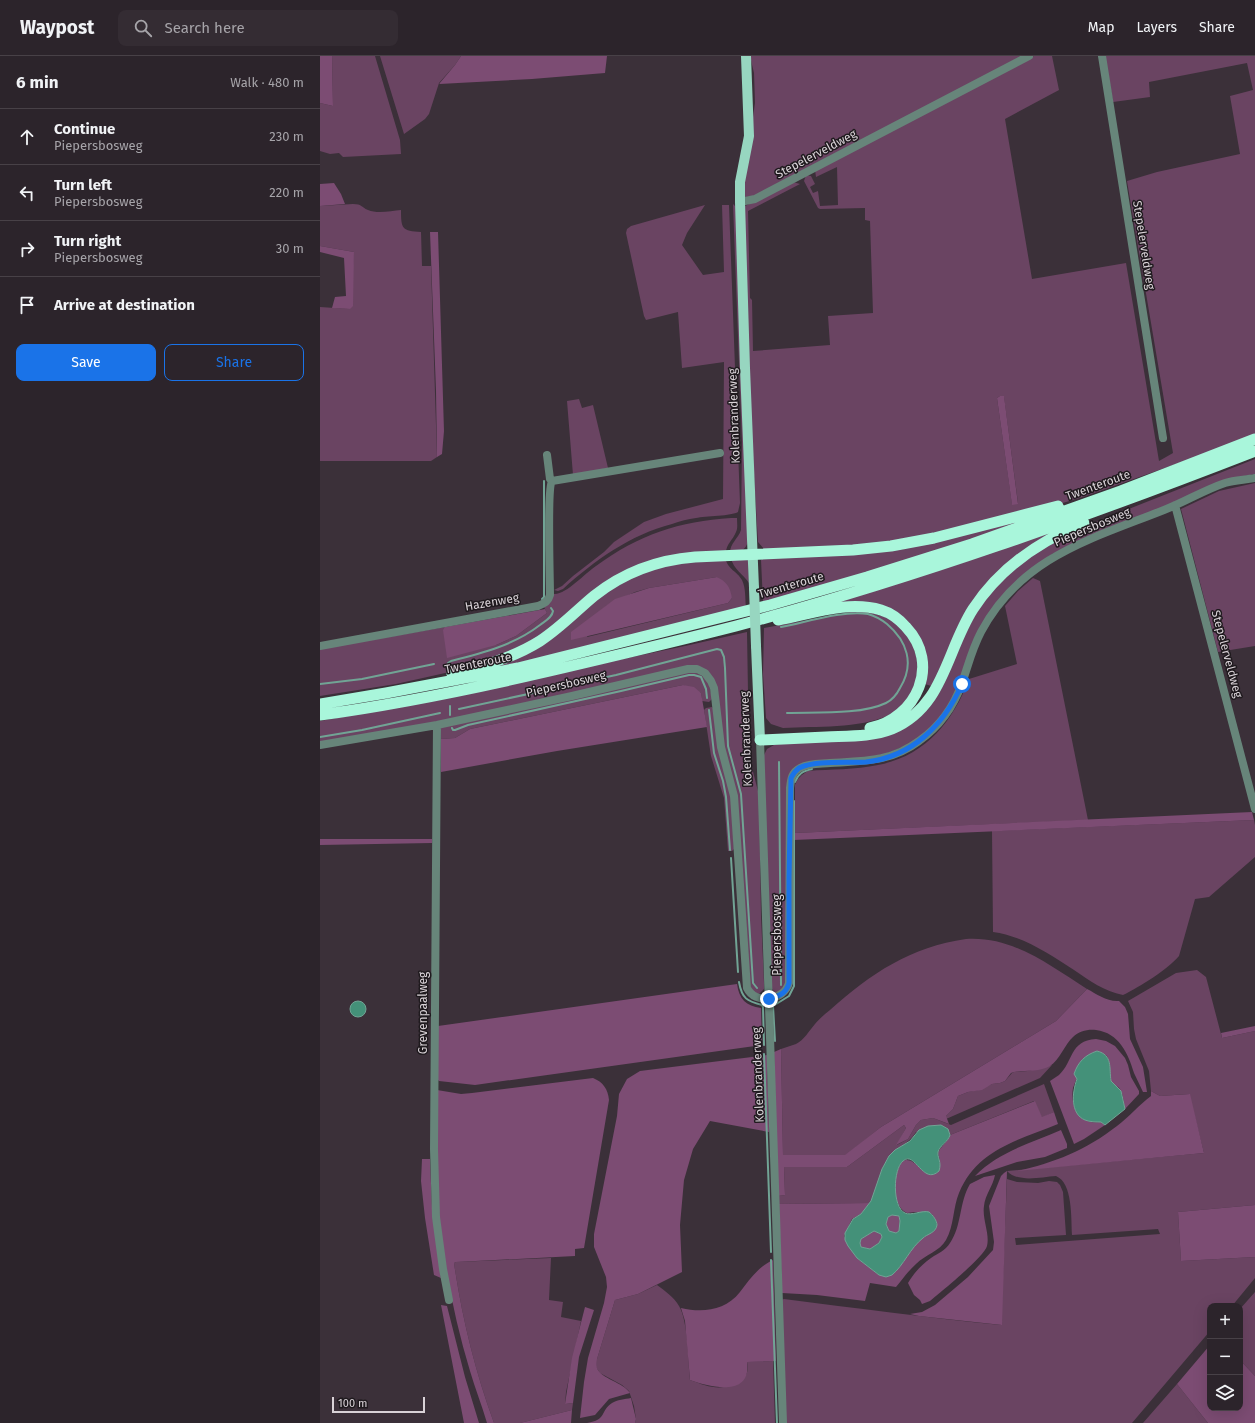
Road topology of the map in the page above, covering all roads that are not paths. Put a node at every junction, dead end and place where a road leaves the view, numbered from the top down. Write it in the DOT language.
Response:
graph roads {
  1 [pos="746,56"];
  2 [pos="1029,56"];
  3 [pos="1102,56"];
  4 [pos="740,202"];
  5 [pos="1163,438"];
  6 [pos="1255,439"];
  7 [pos="1255,451"];
  8 [pos="720,453"];
  9 [pos="547,455"];
  10 [pos="1255,478"];
  11 [pos="552,481"];
  12 [pos="1171,484"];
  13 [pos="1121,491"];
  14 [pos="1175,506"];
  15 [pos="752,554"];
  16 [pos="738,625"];
  17 [pos="320,646"];
  18 [pos="386,694"];
  19 [pos="320,704"];
  20 [pos="320,715"];
  21 [pos="437,725"];
  22 [pos="760,737"];
  23 [pos="320,745"];
  24 [pos="1255,809"];
  25 [pos="769,999"];
  26 [pos="449,1300"];
  27 [pos="783,1423"];
  1 -- 4 [label="main road, Kolenbranderweg"];
  2 -- 4 [label="street, Stepelerveldweg"];
  3 -- 5 [label="street, Stepelerveldweg"];
  4 -- 15 [label="main road, Kolenbranderweg"];
  6 -- 13 [label="highway, Twenteroute"];
  7 -- 12 [label="highway, Twenteroute"];
  8 -- 11 [label="street"];
  9 -- 11 [label="street, Hazenweg"];
  10 -- 14 [label="street, Piepersbosweg"];
  11 -- 17 [label="street, Hazenweg"];
  12 -- 16 [label="highway, Twenteroute"];
  12 -- 22 [label="highway"];
  13 -- 15 [label="highway"];
  13 -- 18 [label="highway, Twenteroute"];
  14 -- 24 [label="street, Stepelerveldweg"];
  14 -- 25 [label="street, Piepersbosweg"];
  15 -- 18 [label="highway"];
  15 -- 22 [label="main road, Kolenbranderweg, bridge"];
  16 -- 20 [label="highway, Twenteroute"];
  16 -- 22 [label="highway"];
  18 -- 19 [label="highway, Twenteroute"];
  21 -- 23 [label="street, Piepersbosweg"];
  21 -- 25 [label="street, Piepersbosweg"];
  21 -- 26 [label="street, Grevenpaalweg"];
  22 -- 25 [label="street, Kolenbranderweg"];
  25 -- 27 [label="street, Kolenbranderweg"];
}
